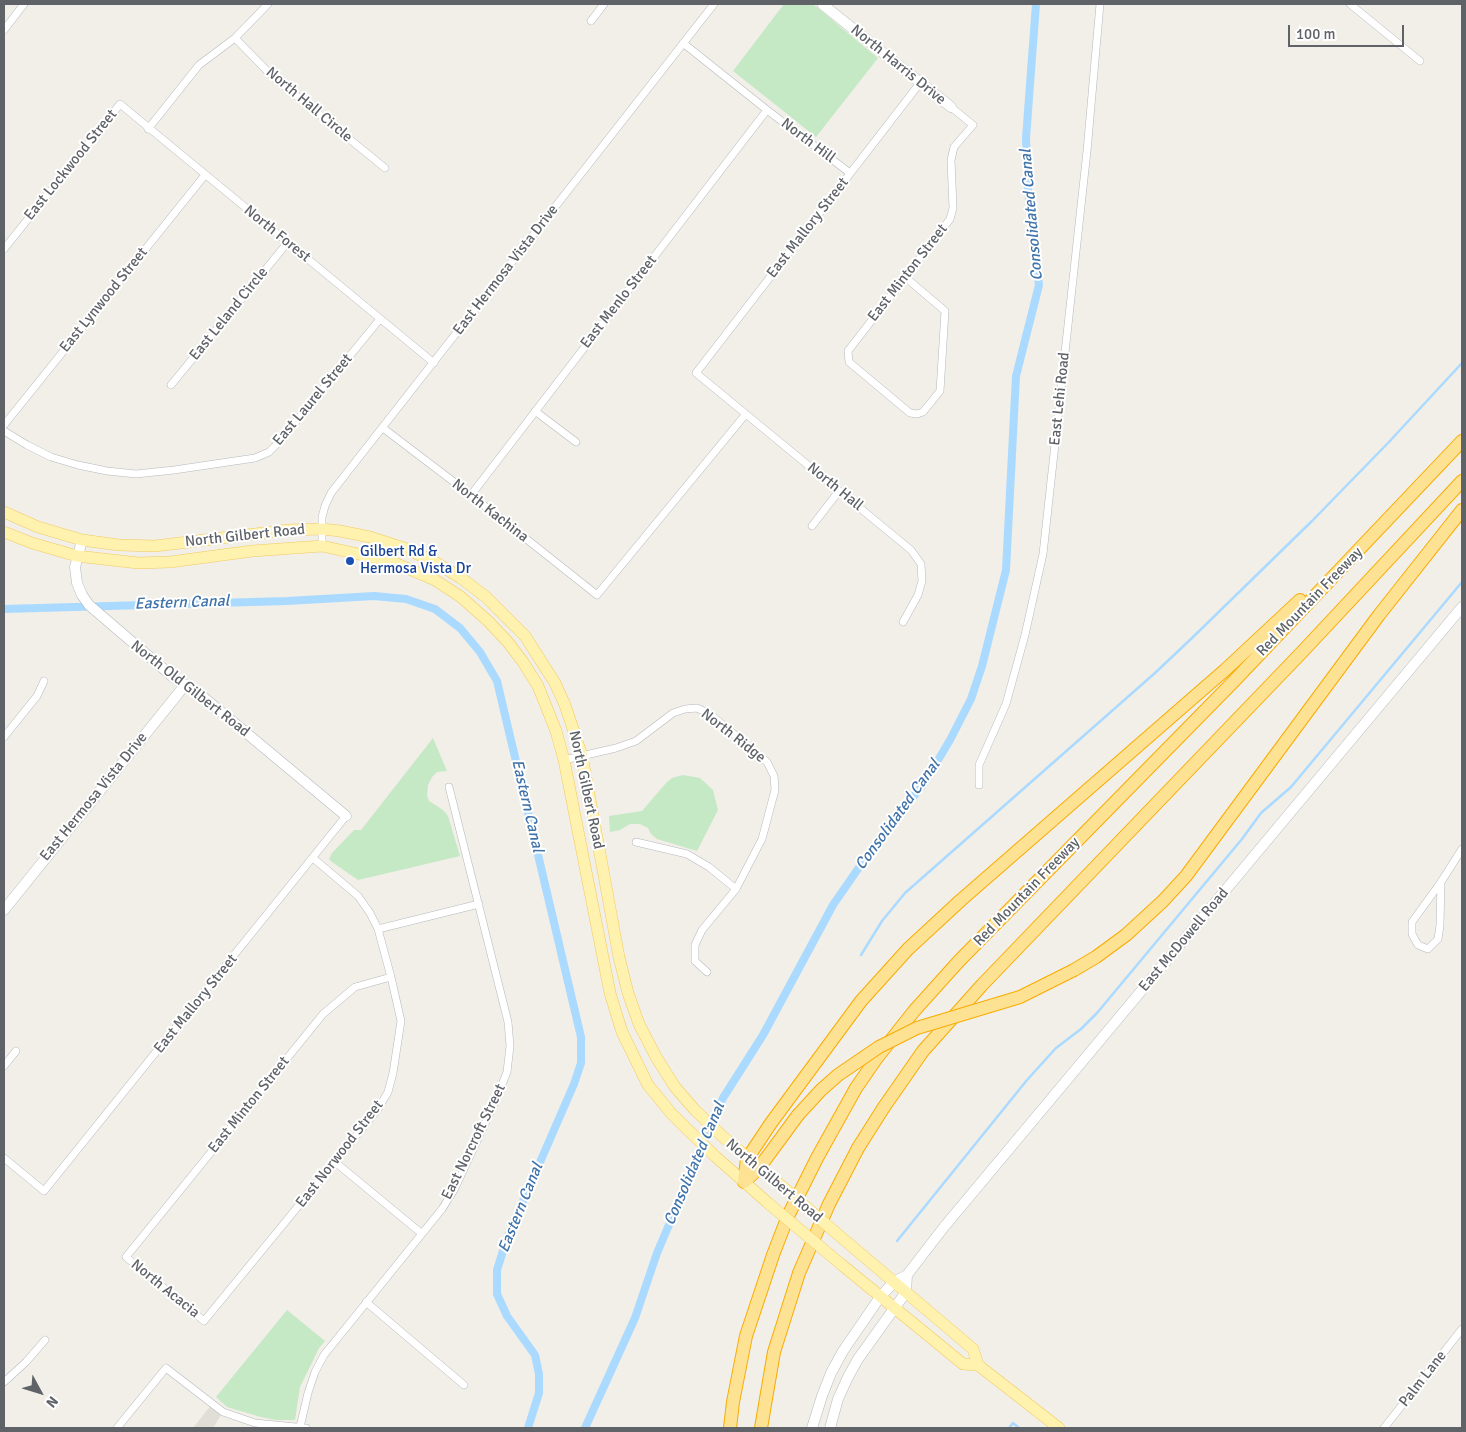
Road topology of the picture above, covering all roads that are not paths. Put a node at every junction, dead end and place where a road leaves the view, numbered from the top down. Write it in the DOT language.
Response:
graph roads {
  1 [pos="24,4"];
  2 [pos="268,4"];
  3 [pos="604,4"];
  4 [pos="714,4"];
  5 [pos="822,4"];
  6 [pos="1100,4"];
  7 [pos="1350,4"];
  8 [pos="591,21"];
  9 [pos="4,30"];
  10 [pos="236,38"];
  11 [pos="683,43"];
  12 [pos="1420,61"];
  13 [pos="920,84"];
  14 [pos="120,104"];
  15 [pos="951,107"];
  16 [pos="767,110"];
  17 [pos="148,129"];
  18 [pos="385,168"];
  19 [pos="850,173"];
  20 [pos="205,175"];
  21 [pos="288,242"];
  22 [pos="4,249"];
  23 [pos="905,277"];
  24 [pos="380,319"];
  25 [pos="434,363"];
  26 [pos="696,374"];
  27 [pos="171,386"];
  28 [pos="535,411"];
  29 [pos="745,415"];
  30 [pos="4,425"];
  31 [pos="383,428"];
  32 [pos="4,431"];
  33 [pos="1462,440"];
  34 [pos="576,442"];
  35 [pos="1462,481"];
  36 [pos="840,491"];
  37 [pos="471,495"];
  38 [pos="1462,510"];
  39 [pos="4,512"];
  40 [pos="812,526"];
  41 [pos="322,530"];
  42 [pos="4,532"];
  43 [pos="1372,537"];
  44 [pos="82,540"];
  45 [pos="322,546"];
  46 [pos="77,556"];
  47 [pos="1462,606"];
  48 [pos="903,622"];
  49 [pos="44,681"];
  50 [pos="185,685"];
  51 [pos="4,737"];
  52 [pos="582,756"];
  53 [pos="564,760"];
  54 [pos="979,785"];
  55 [pos="449,787"];
  56 [pos="346,816"];
  57 [pos="636,842"];
  58 [pos="1462,849"];
  59 [pos="313,858"];
  60 [pos="1441,882"];
  61 [pos="736,889"];
  62 [pos="480,904"];
  63 [pos="4,910"];
  64 [pos="378,929"];
  65 [pos="707,972"];
  66 [pos="391,977"];
  67 [pos="16,1051"];
  68 [pos="4,1066"];
  69 [pos="4,1158"];
  70 [pos="747,1159"];
  71 [pos="335,1162"];
  72 [pos="759,1168"];
  73 [pos="744,1182"];
  74 [pos="421,1233"];
  75 [pos="126,1257"];
  76 [pos="907,1275"];
  77 [pos="894,1282"];
  78 [pos="906,1292"];
  79 [pos="880,1297"];
  80 [pos="366,1302"];
  81 [pos="895,1309"];
  82 [pos="204,1322"];
  83 [pos="1462,1329"];
  84 [pos="45,1340"];
  85 [pos="978,1365"];
  86 [pos="4,1382"];
  87 [pos="464,1385"];
  88 [pos="116,1428"];
  89 [pos="303,1428"];
  90 [pos="730,1428"];
  91 [pos="761,1428"];
  92 [pos="812,1428"];
  93 [pos="830,1428"];
  94 [pos="1059,1428"];
  95 [pos="1384,1428"];
  1 -- 9 [label="street"];
  2 -- 10 [label="street"];
  3 -- 8 [label="street"];
  4 -- 11 [label="street, East Hermosa Vista Drive"];
  5 -- 13 [label="street, North Harris Drive"];
  6 -- 54 [label="street, East Lehi Road"];
  7 -- 12 [label="street"];
  10 -- 17 [label="street"];
  10 -- 18 [label="street, North Hall Circle"];
  11 -- 16 [label="street, North Hill"];
  11 -- 25 [label="street, East Hermosa Vista Drive"];
  13 -- 15 [label="street, North Harris Drive"];
  13 -- 19 [label="street, East Mallory Street"];
  14 -- 17 [label="street, North Forest"];
  14 -- 22 [label="street, East Lockwood Street"];
  15 -- 23 [label="street, East Minton Street"];
  16 -- 19 [label="street, North Hill"];
  16 -- 28 [label="street, East Menlo Street"];
  17 -- 20 [label="street, North Forest"];
  19 -- 26 [label="street, East Mallory Street"];
  20 -- 21 [label="street, North Forest"];
  20 -- 30 [label="street, East Lynwood Street"];
  21 -- 24 [label="street, North Forest"];
  21 -- 27 [label="street, East Leland Circle"];
  23 -- 23 [label="street, East Minton Street"];
  24 -- 25 [label="street, North Forest"];
  24 -- 32 [label="street, East Laurel Street"];
  25 -- 31 [label="street, East Hermosa Vista Drive"];
  26 -- 29 [label="street, North Hall"];
  28 -- 34 [label="street"];
  28 -- 37 [label="street, East Menlo Street"];
  29 -- 36 [label="street, North Hall"];
  29 -- 37 [label="street, North Kachina"];
  31 -- 37 [label="street, North Kachina"];
  31 -- 41 [label="street, East Hermosa Vista Drive"];
  33 -- 43 [label="highway, Red Mountain Freeway"];
  35 -- 91 [label="highway, Red Mountain Freeway"];
  36 -- 40 [label="street"];
  36 -- 48 [label="street, North Hall"];
  38 -- 72 [label="highway, bridge"];
  39 -- 44 [label="main road, North Gilbert Road"];
  41 -- 44 [label="main road, North Gilbert Road"];
  41 -- 45 [label="street, East Hermosa Vista Drive"];
  41 -- 52 [label="main road, North Gilbert Road"];
  42 -- 46 [label="main road, North Gilbert Road"];
  43 -- 70 [label="highway"];
  43 -- 90 [label="highway, Red Mountain Freeway"];
  44 -- 46 [label="street, North Old Gilbert Road"];
  45 -- 46 [label="main road, North Gilbert Road"];
  45 -- 53 [label="main road, North Gilbert Road"];
  46 -- 50 [label="street, North Old Gilbert Road"];
  47 -- 76 [label="street, East McDowell Road"];
  49 -- 51 [label="street"];
  50 -- 56 [label="street, North Old Gilbert Road"];
  50 -- 63 [label="street, East Hermosa Vista Drive"];
  52 -- 53 [label="street, North Ridge"];
  52 -- 61 [label="street, North Ridge"];
  52 -- 70 [label="main road, North Gilbert Road"];
  53 -- 73 [label="main road, North Gilbert Road"];
  55 -- 62 [label="street, East Norcroft Street"];
  56 -- 59 [label="street, East Mallory Street"];
  57 -- 61 [label="street"];
  58 -- 60 [label="street"];
  59 -- 64 [label="street, East Norwood Street"];
  59 -- 69 [label="street, East Mallory Street"];
  60 -- 60 [label="street"];
  61 -- 65 [label="street, North Ridge"];
  62 -- 64 [label="street"];
  62 -- 74 [label="street, East Norcroft Street"];
  64 -- 66 [label="street, East Norwood Street"];
  66 -- 71 [label="street, East Norwood Street"];
  66 -- 75 [label="street, East Minton Street"];
  67 -- 68 [label="street"];
  70 -- 72 [label="main road, North Gilbert Road"];
  70 -- 73 [label="highway"];
  71 -- 74 [label="street"];
  71 -- 82 [label="street, East Norwood Street"];
  72 -- 73 [label="highway"];
  72 -- 77 [label="main road, North Gilbert Road, bridge"];
  73 -- 79 [label="main road, North Gilbert Road, bridge"];
  74 -- 80 [label="street, East Norcroft Street"];
  75 -- 82 [label="street, North Acacia"];
  76 -- 77 [label="street, East McDowell Road"];
  76 -- 78 [label="street"];
  77 -- 78 [label="main road, North Gilbert Road"];
  77 -- 79 [label="street, East McDowell Road"];
  78 -- 81 [label="street"];
  78 -- 85 [label="main road, North Gilbert Road"];
  79 -- 81 [label="main road, North Gilbert Road"];
  79 -- 92 [label="street, East McDowell Road"];
  80 -- 87 [label="street"];
  80 -- 89 [label="street, East Norcroft Street"];
  81 -- 85 [label="main road, North Gilbert Road"];
  81 -- 93 [label="street"];
  83 -- 95 [label="street, Palm Lane"];
  84 -- 86 [label="street"];
  85 -- 94 [label="main road, North Gilbert Road"];
  88 -- 89 [label="street"];
}
